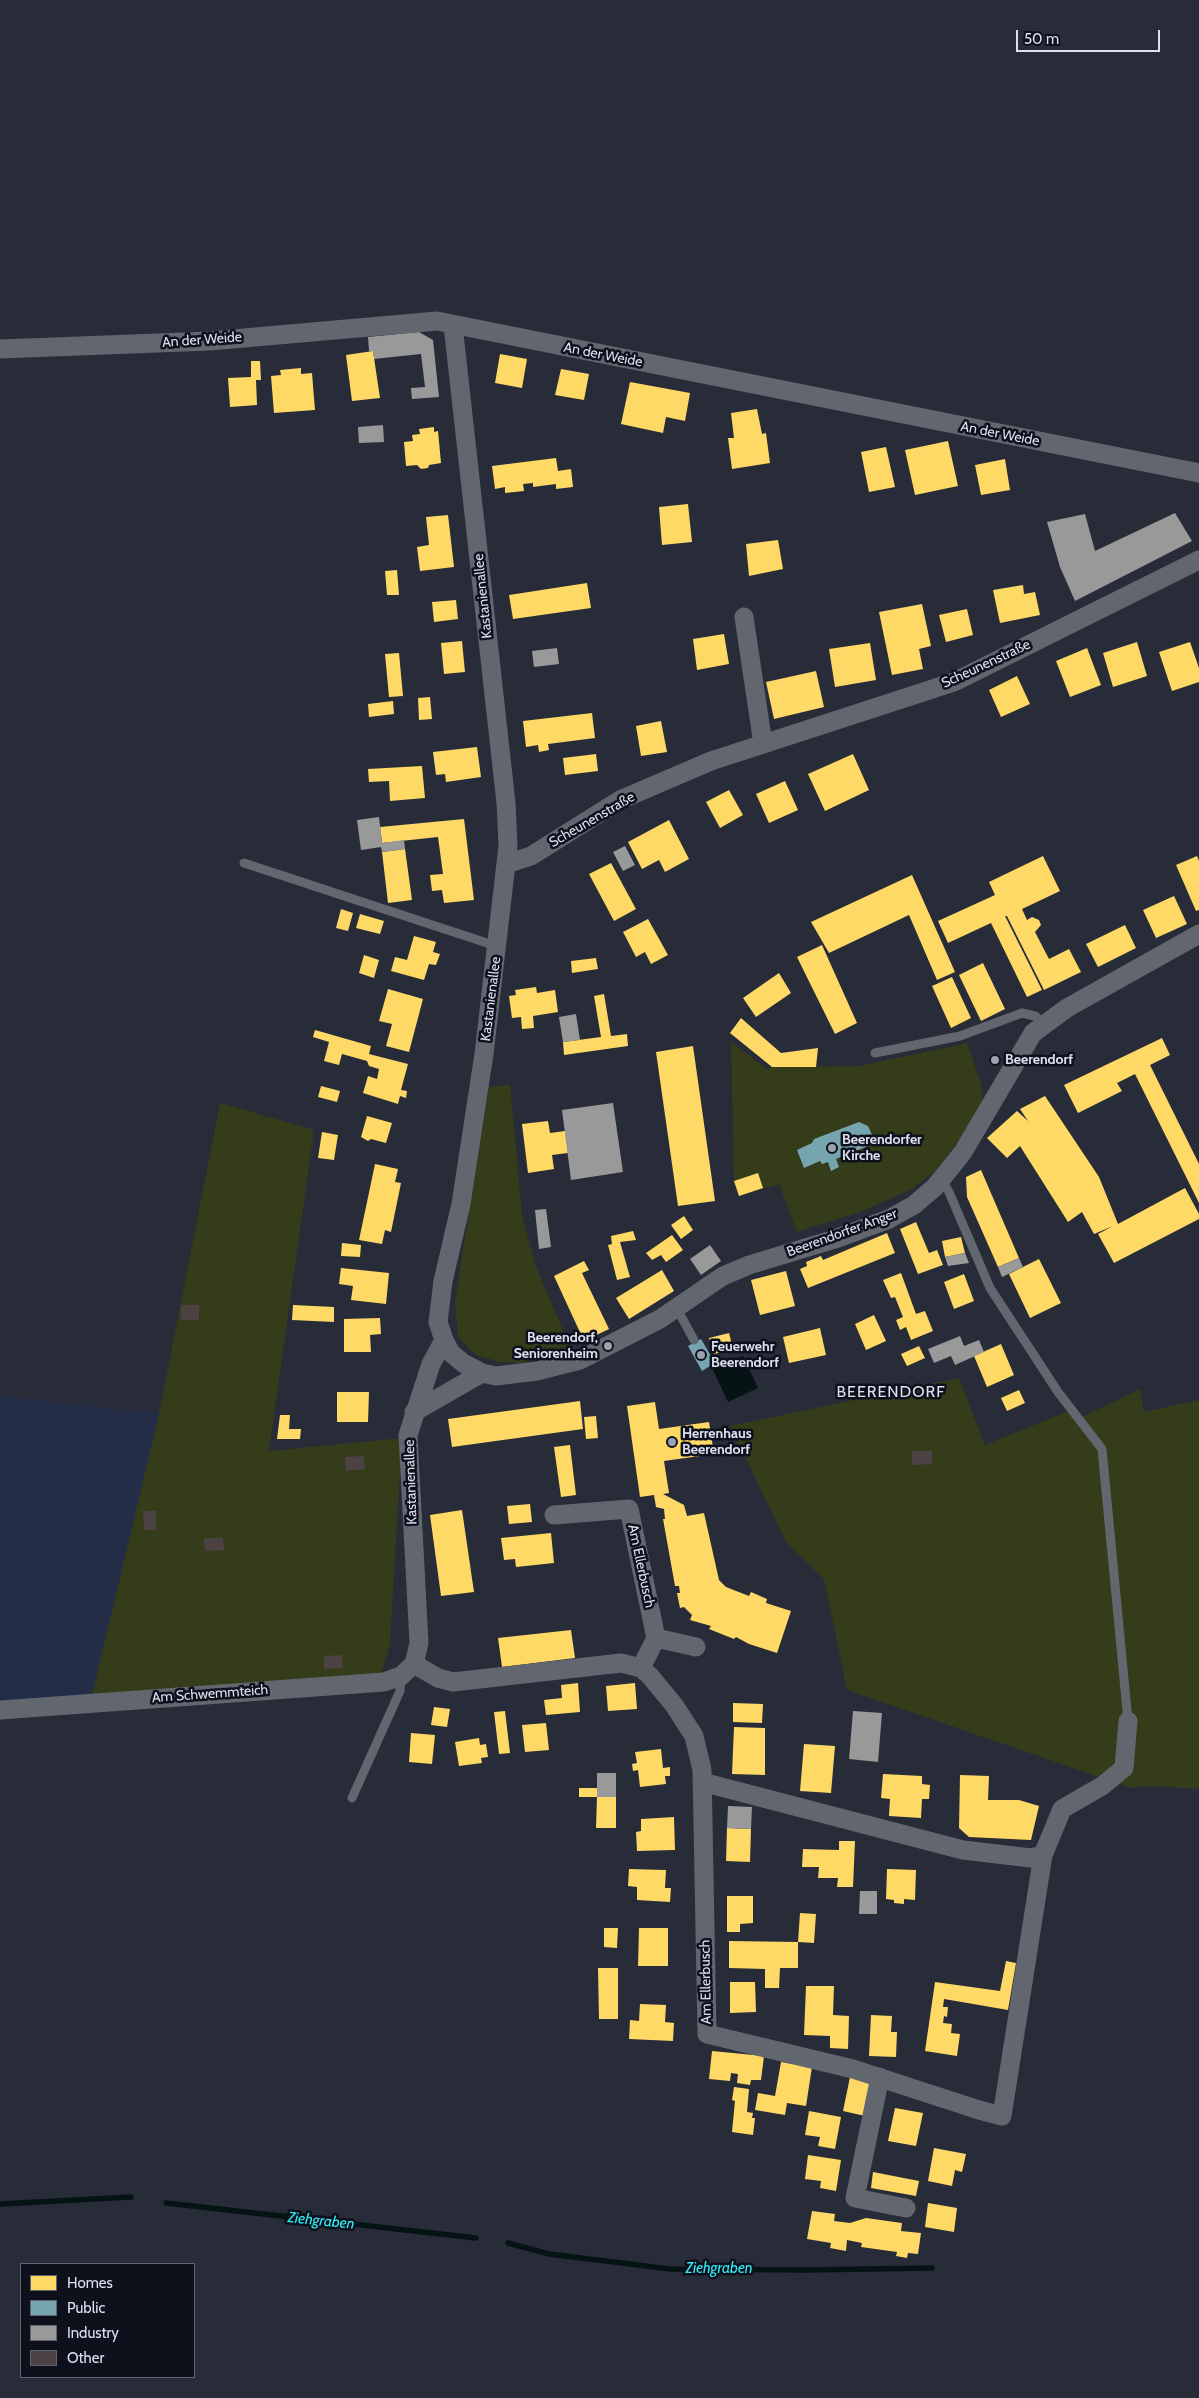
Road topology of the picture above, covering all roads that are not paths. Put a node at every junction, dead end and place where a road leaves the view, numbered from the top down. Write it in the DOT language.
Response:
graph roads {
  1 [pos="453,325"];
  2 [pos="0,350"];
  3 [pos="1199,473"];
  4 [pos="1199,560"];
  5 [pos="744,617"];
  6 [pos="762,744"];
  7 [pos="244,863"];
  8 [pos="506,864"];
  9 [pos="1199,934"];
  10 [pos="498,944"];
  11 [pos="1045,1024"];
  12 [pos="876,1053"];
  13 [pos="941,1179"];
  14 [pos="676,1307"];
  15 [pos="444,1340"];
  16 [pos="694,1340"];
  17 [pos="482,1373"];
  18 [pos="414,1412"];
  19 [pos="554,1515"];
  20 [pos="656,1638"];
  21 [pos="696,1647"];
  22 [pos="642,1668"];
  23 [pos="408,1670"];
  24 [pos="0,1710"];
  25 [pos="1128,1721"];
  26 [pos="702,1782"];
  27 [pos="352,1798"];
  28 [pos="1043,1855"];
  29 [pos="880,2077"];
  30 [pos="906,2208"];
  1 -- 2 [label="street, An der Weide"];
  1 -- 3 [label="street, An der Weide"];
  1 -- 8 [label="street, Kastanienallee"];
  4 -- 6 [label="street, Scheunenstraße"];
  5 -- 6 [label="street"];
  6 -- 8 [label="street, Scheunenstraße"];
  7 -- 10 [label="lane"];
  8 -- 10 [label="street, Kastanienallee"];
  9 -- 11 [label="street, Beerendorfer Anger"];
  10 -- 15 [label="street, Kastanienallee"];
  11 -- 12 [label="lane"];
  11 -- 13 [label="street, Beerendorfer Anger"];
  13 -- 14 [label="street, Beerendorfer Anger"];
  13 -- 25 [label="lane"];
  14 -- 16 [label="lane"];
  14 -- 17 [label="street, Beerendorfer Anger"];
  15 -- 17 [label="street, Beerendorfer Anger"];
  15 -- 18 [label="street, Kastanienallee"];
  17 -- 18 [label="street"];
  18 -- 23 [label="street, Kastanienallee"];
  19 -- 20 [label="street, Am Ellerbusch"];
  20 -- 21 [label="street"];
  20 -- 22 [label="street"];
  22 -- 23 [label="street"];
  22 -- 26 [label="street, Am Ellerbusch"];
  23 -- 24 [label="street, Am Schwemmteich"];
  23 -- 27 [label="lane"];
  25 -- 28 [label="street, Am Ellerbusch"];
  26 -- 28 [label="street"];
  26 -- 29 [label="street, Am Ellerbusch"];
  28 -- 29 [label="street, Am Ellerbusch"];
  29 -- 30 [label="street"];
}
